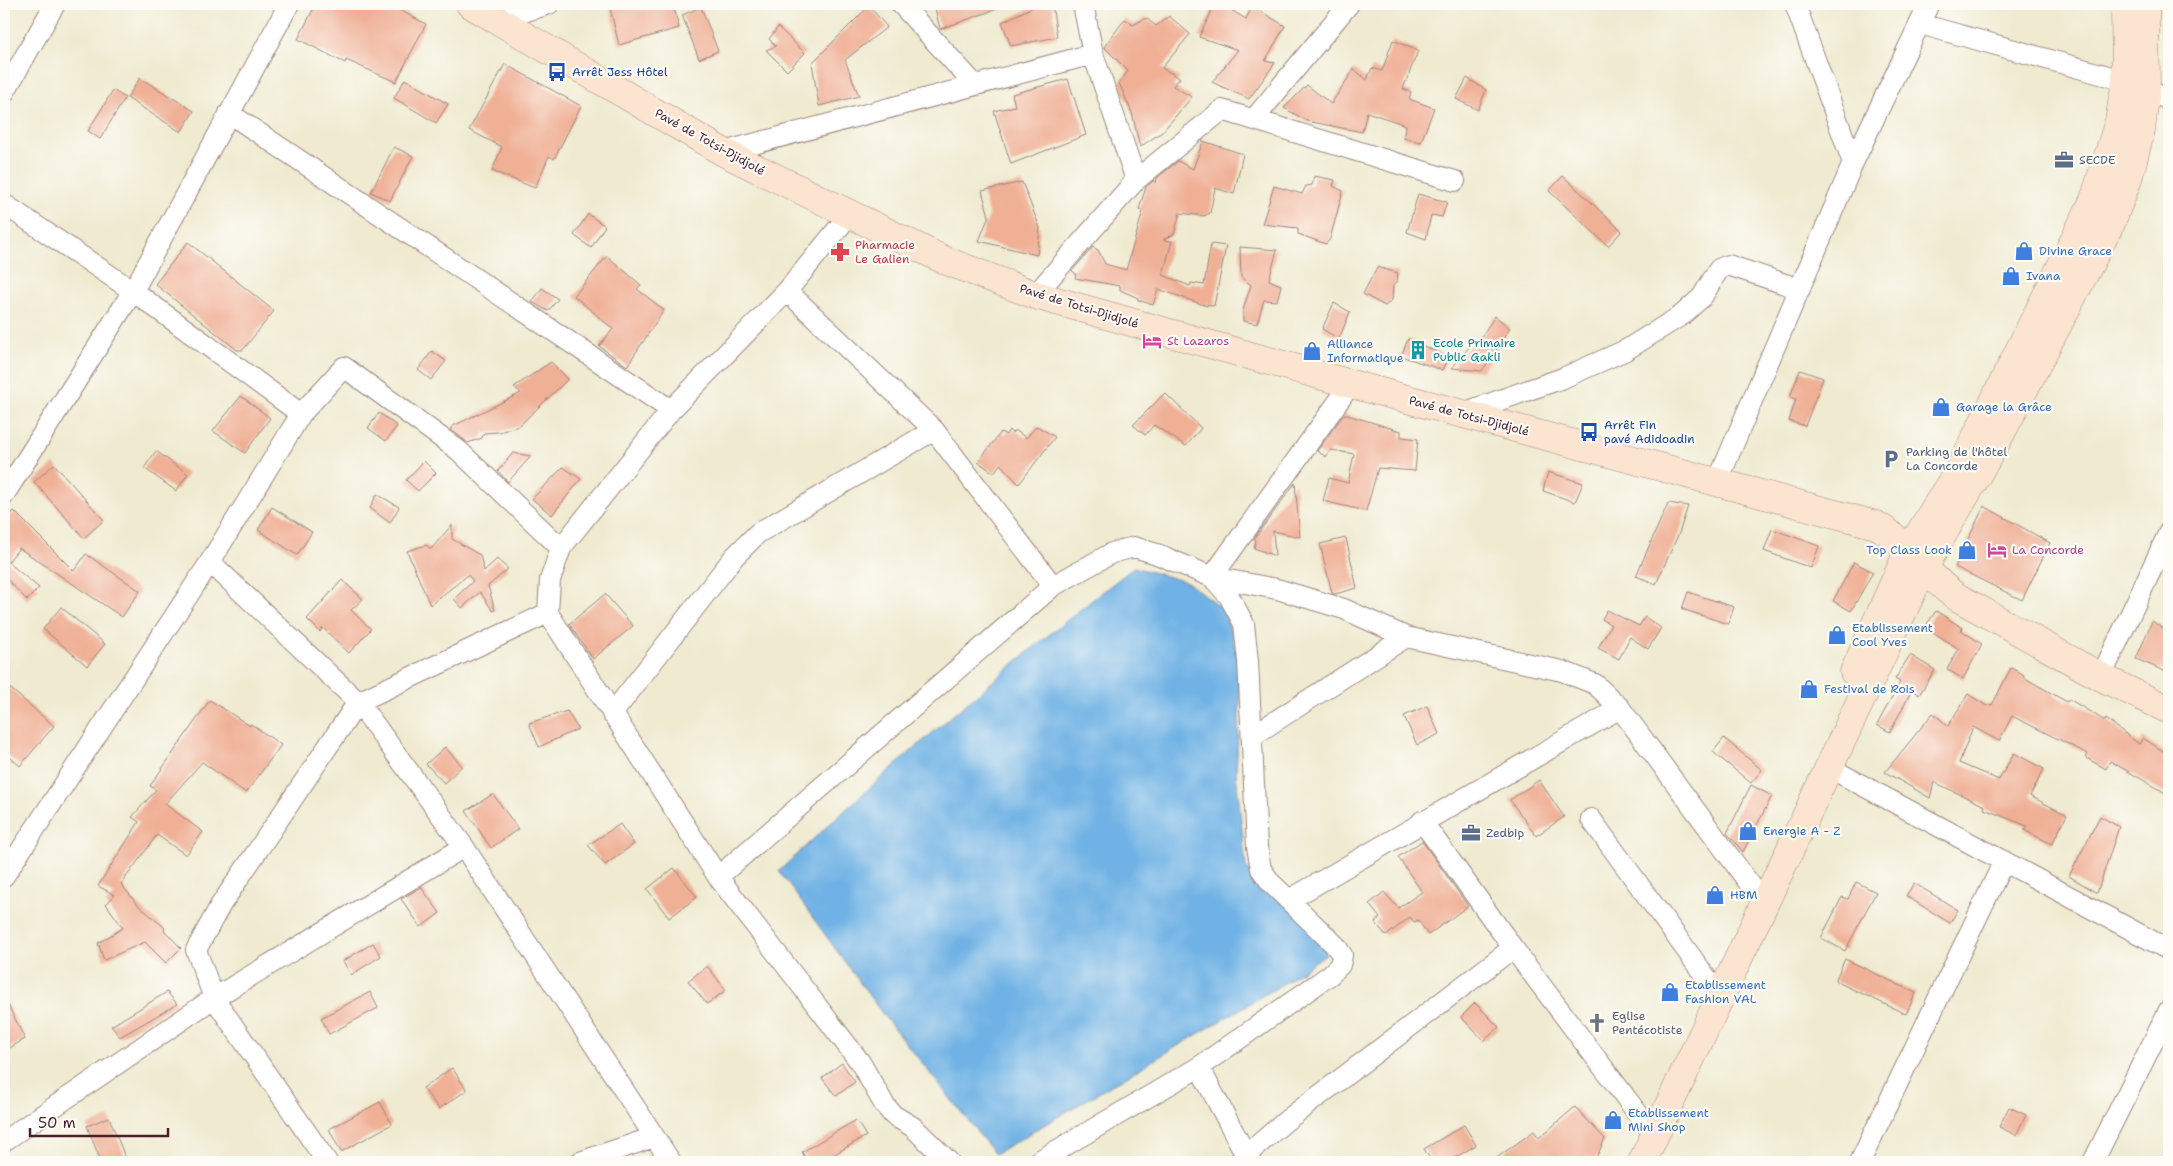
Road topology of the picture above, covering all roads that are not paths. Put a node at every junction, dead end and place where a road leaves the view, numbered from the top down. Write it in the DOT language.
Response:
graph roads {
  1 [pos="55,4"];
  2 [pos="289,4"];
  3 [pos="470,4"];
  4 [pos="549,4"];
  5 [pos="901,4"];
  6 [pos="1083,4"];
  7 [pos="1349,4"];
  8 [pos="1795,4"];
  9 [pos="1930,4"];
  10 [pos="2124,4"];
  11 [pos="2145,4"];
  12 [pos="498,20"];
  13 [pos="1920,24"];
  14 [pos="1093,54"];
  15 [pos="974,84"];
  16 [pos="2147,90"];
  17 [pos="4,93"];
  18 [pos="229,113"];
  19 [pos="1254,119"];
  20 [pos="723,152"];
  21 [pos="1853,163"];
  22 [pos="1136,180"];
  23 [pos="1455,181"];
  24 [pos="4,204"];
  25 [pos="850,214"];
  26 [pos="1800,289"];
  27 [pos="133,291"];
  28 [pos="786,291"];
  29 [pos="1035,294"];
  30 [pos="1351,384"];
  31 [pos="672,410"];
  32 [pos="300,414"];
  33 [pos="1460,414"];
  34 [pos="934,430"];
  35 [pos="1717,483"];
  36 [pos="4,496"];
  37 [pos="2169,532"];
  38 [pos="561,548"];
  39 [pos="1916,559"];
  40 [pos="210,562"];
  41 [pos="1212,577"];
  42 [pos="1053,586"];
  43 [pos="548,613"];
  44 [pos="1406,637"];
  45 [pos="2100,677"];
  46 [pos="358,702"];
  47 [pos="1620,708"];
  48 [pos="2169,710"];
  49 [pos="612,714"];
  50 [pos="1252,736"];
  51 [pos="1830,768"];
  52 [pos="1591,819"];
  53 [pos="1422,821"];
  54 [pos="464,847"];
  55 [pos="2004,862"];
  56 [pos="4,876"];
  57 [pos="718,877"];
  58 [pos="1752,887"];
  59 [pos="1289,900"];
  60 [pos="1513,948"];
  61 [pos="2169,950"];
  62 [pos="1708,980"];
  63 [pos="214,998"];
  64 [pos="2169,1010"];
  65 [pos="1199,1067"];
  66 [pos="1648,1128"];
  67 [pos="654,1137"];
  68 [pos="4,1141"];
  69 [pos="1245,1160"];
  70 [pos="327,1162"];
  71 [pos="580,1162"];
  72 [pos="671,1162"];
  73 [pos="949,1162"];
  74 [pos="1037,1162"];
  75 [pos="1623,1162"];
  76 [pos="1642,1162"];
  77 [pos="1860,1162"];
  78 [pos="2093,1162"];
  1 -- 17 [label="street"];
  2 -- 18 [label="street"];
  3 -- 12 [label="main road, Pavé de Totsi-Djidjolé"];
  4 -- 12 [label="street"];
  5 -- 15 [label="street"];
  6 -- 14 [label="street"];
  7 -- 19 [label="street"];
  8 -- 21 [label="street"];
  9 -- 13 [label="street"];
  10 -- 16 [label="main road"];
  11 -- 16 [label="main road"];
  12 -- 20 [label="main road, Pavé de Totsi-Djidjolé"];
  13 -- 16 [label="street"];
  13 -- 21 [label="street"];
  14 -- 15 [label="street"];
  14 -- 22 [label="street"];
  15 -- 20 [label="street"];
  16 -- 39 [label="main road"];
  18 -- 27 [label="street"];
  18 -- 31 [label="street"];
  19 -- 22 [label="street"];
  19 -- 23 [label="street"];
  20 -- 25 [label="main road, Pavé de Totsi-Djidjolé"];
  21 -- 26 [label="street"];
  22 -- 29 [label="street"];
  24 -- 27 [label="street"];
  25 -- 28 [label="street"];
  25 -- 29 [label="main road, Pavé de Totsi-Djidjolé"];
  26 -- 33 [label="street"];
  26 -- 35 [label="street"];
  27 -- 32 [label="street"];
  27 -- 36 [label="street"];
  28 -- 31 [label="street"];
  28 -- 34 [label="street"];
  29 -- 30 [label="main road, Pavé de Totsi-Djidjolé"];
  30 -- 33 [label="main road, Pavé de Totsi-Djidjolé"];
  30 -- 41 [label="street"];
  31 -- 38 [label="street"];
  32 -- 38 [label="street"];
  32 -- 40 [label="street"];
  33 -- 35 [label="main road, Pavé de Totsi-Djidjolé"];
  34 -- 42 [label="street"];
  34 -- 49 [label="street"];
  35 -- 39 [label="main road, Pavé de Totsi-Djidjolé"];
  37 -- 45 [label="street"];
  38 -- 43 [label="street"];
  39 -- 45 [label="main road, Pavé de Totsi-Djidjolé"];
  39 -- 51 [label="main road"];
  39 -- 58 [label="main road"];
  40 -- 46 [label="street"];
  40 -- 56 [label="street"];
  41 -- 42 [label="street"];
  41 -- 44 [label="street"];
  41 -- 50 [label="street"];
  42 -- 57 [label="street"];
  43 -- 46 [label="street"];
  43 -- 49 [label="street"];
  44 -- 47 [label="street"];
  44 -- 50 [label="street"];
  45 -- 48 [label="main road, Pavé de Totsi-Djidjolé"];
  46 -- 54 [label="street"];
  46 -- 63 [label="street"];
  47 -- 53 [label="street"];
  47 -- 58 [label="street"];
  49 -- 57 [label="street"];
  50 -- 59 [label="street"];
  51 -- 55 [label="street"];
  51 -- 66 [label="main road"];
  52 -- 62 [label="street"];
  53 -- 59 [label="street"];
  53 -- 60 [label="street"];
  54 -- 63 [label="street"];
  54 -- 67 [label="street"];
  55 -- 61 [label="street"];
  55 -- 77 [label="street"];
  57 -- 73 [label="street"];
  58 -- 62 [label="main road"];
  59 -- 65 [label="street"];
  60 -- 66 [label="street"];
  60 -- 69 [label="street"];
  62 -- 66 [label="main road"];
  63 -- 68 [label="street"];
  63 -- 70 [label="street"];
  64 -- 78 [label="street"];
  65 -- 69 [label="street"];
  65 -- 74 [label="street"];
  66 -- 75 [label="main road"];
  66 -- 76 [label="main road"];
  67 -- 71 [label="street"];
  67 -- 72 [label="street"];
}
